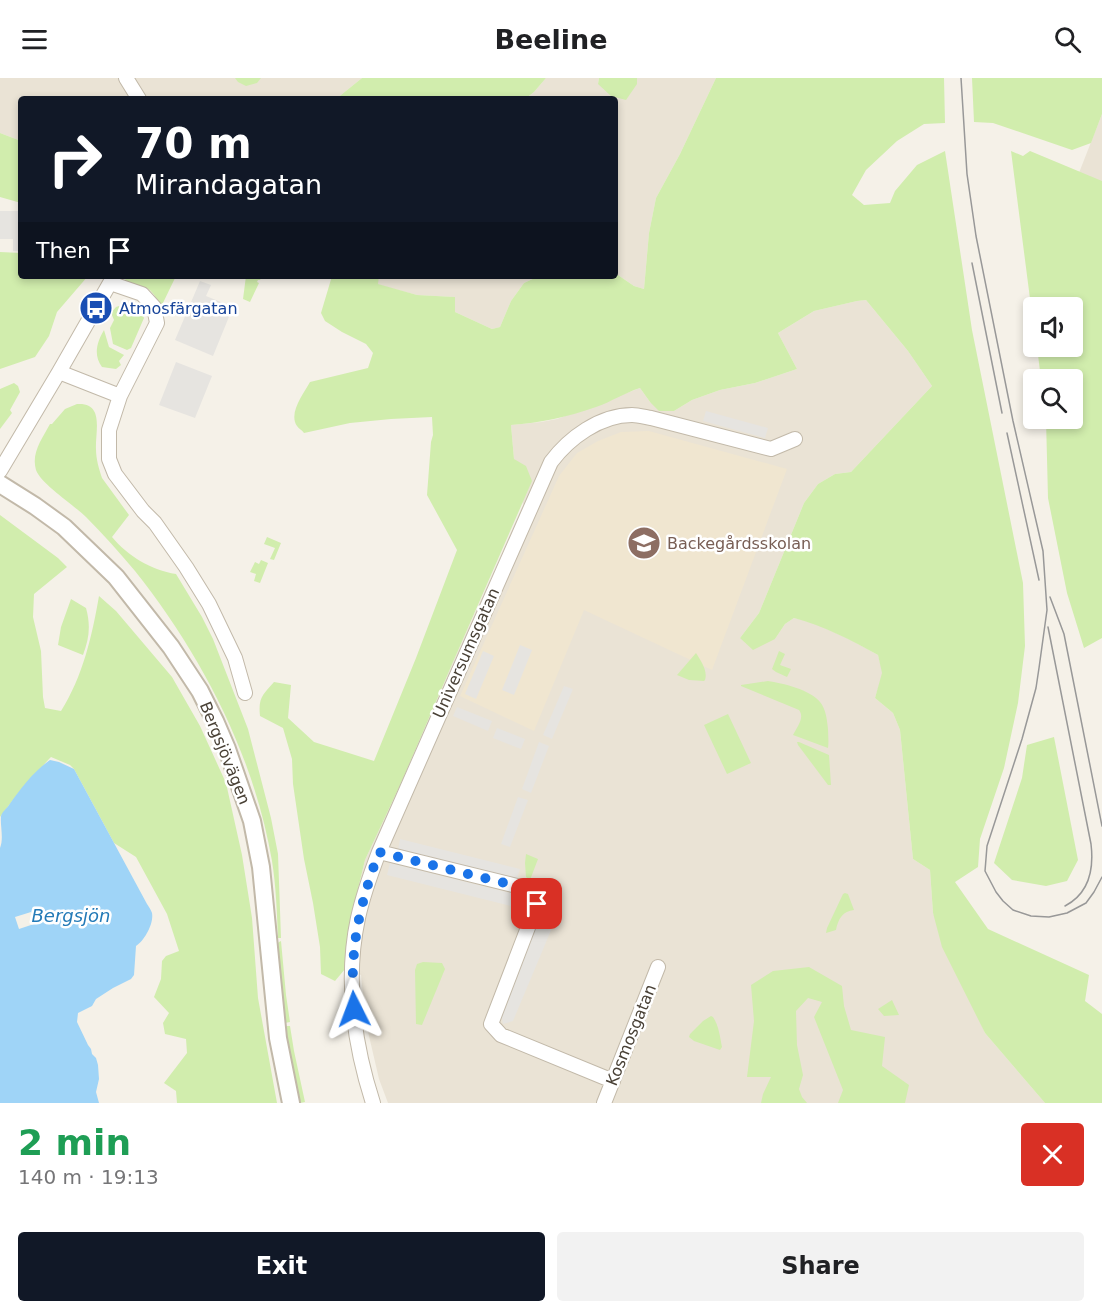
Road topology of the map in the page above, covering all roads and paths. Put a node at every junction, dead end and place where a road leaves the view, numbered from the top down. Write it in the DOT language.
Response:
graph roads {
  1 [pos="126,78"];
  2 [pos="138,96"];
  3 [pos="112,279"];
  4 [pos="59,372"];
  5 [pos="120,396"];
  6 [pos="795,439"];
  7 [pos="0,471"];
  8 [pos="0,484"];
  9 [pos="245,693"];
  10 [pos="379,852"];
  11 [pos="658,967"];
  12 [pos="613,1081"];
  13 [pos="291,1103"];
  14 [pos="373,1103"];
  15 [pos="604,1103"];
  1 -- 2 [label="street"];
  3 -- 4 [label="street"];
  3 -- 5 [label="street"];
  4 -- 5 [label="street"];
  4 -- 7 [label="street"];
  5 -- 9 [label="street"];
  6 -- 10 [label="street, Universumsgatan"];
  8 -- 13 [label="street, Bergsjövägen"];
  10 -- 12 [label="street"];
  10 -- 14 [label="street, Universumsgatan"];
  11 -- 12 [label="street, Kosmosgatan"];
  12 -- 15 [label="street, Kosmosgatan"];
}
